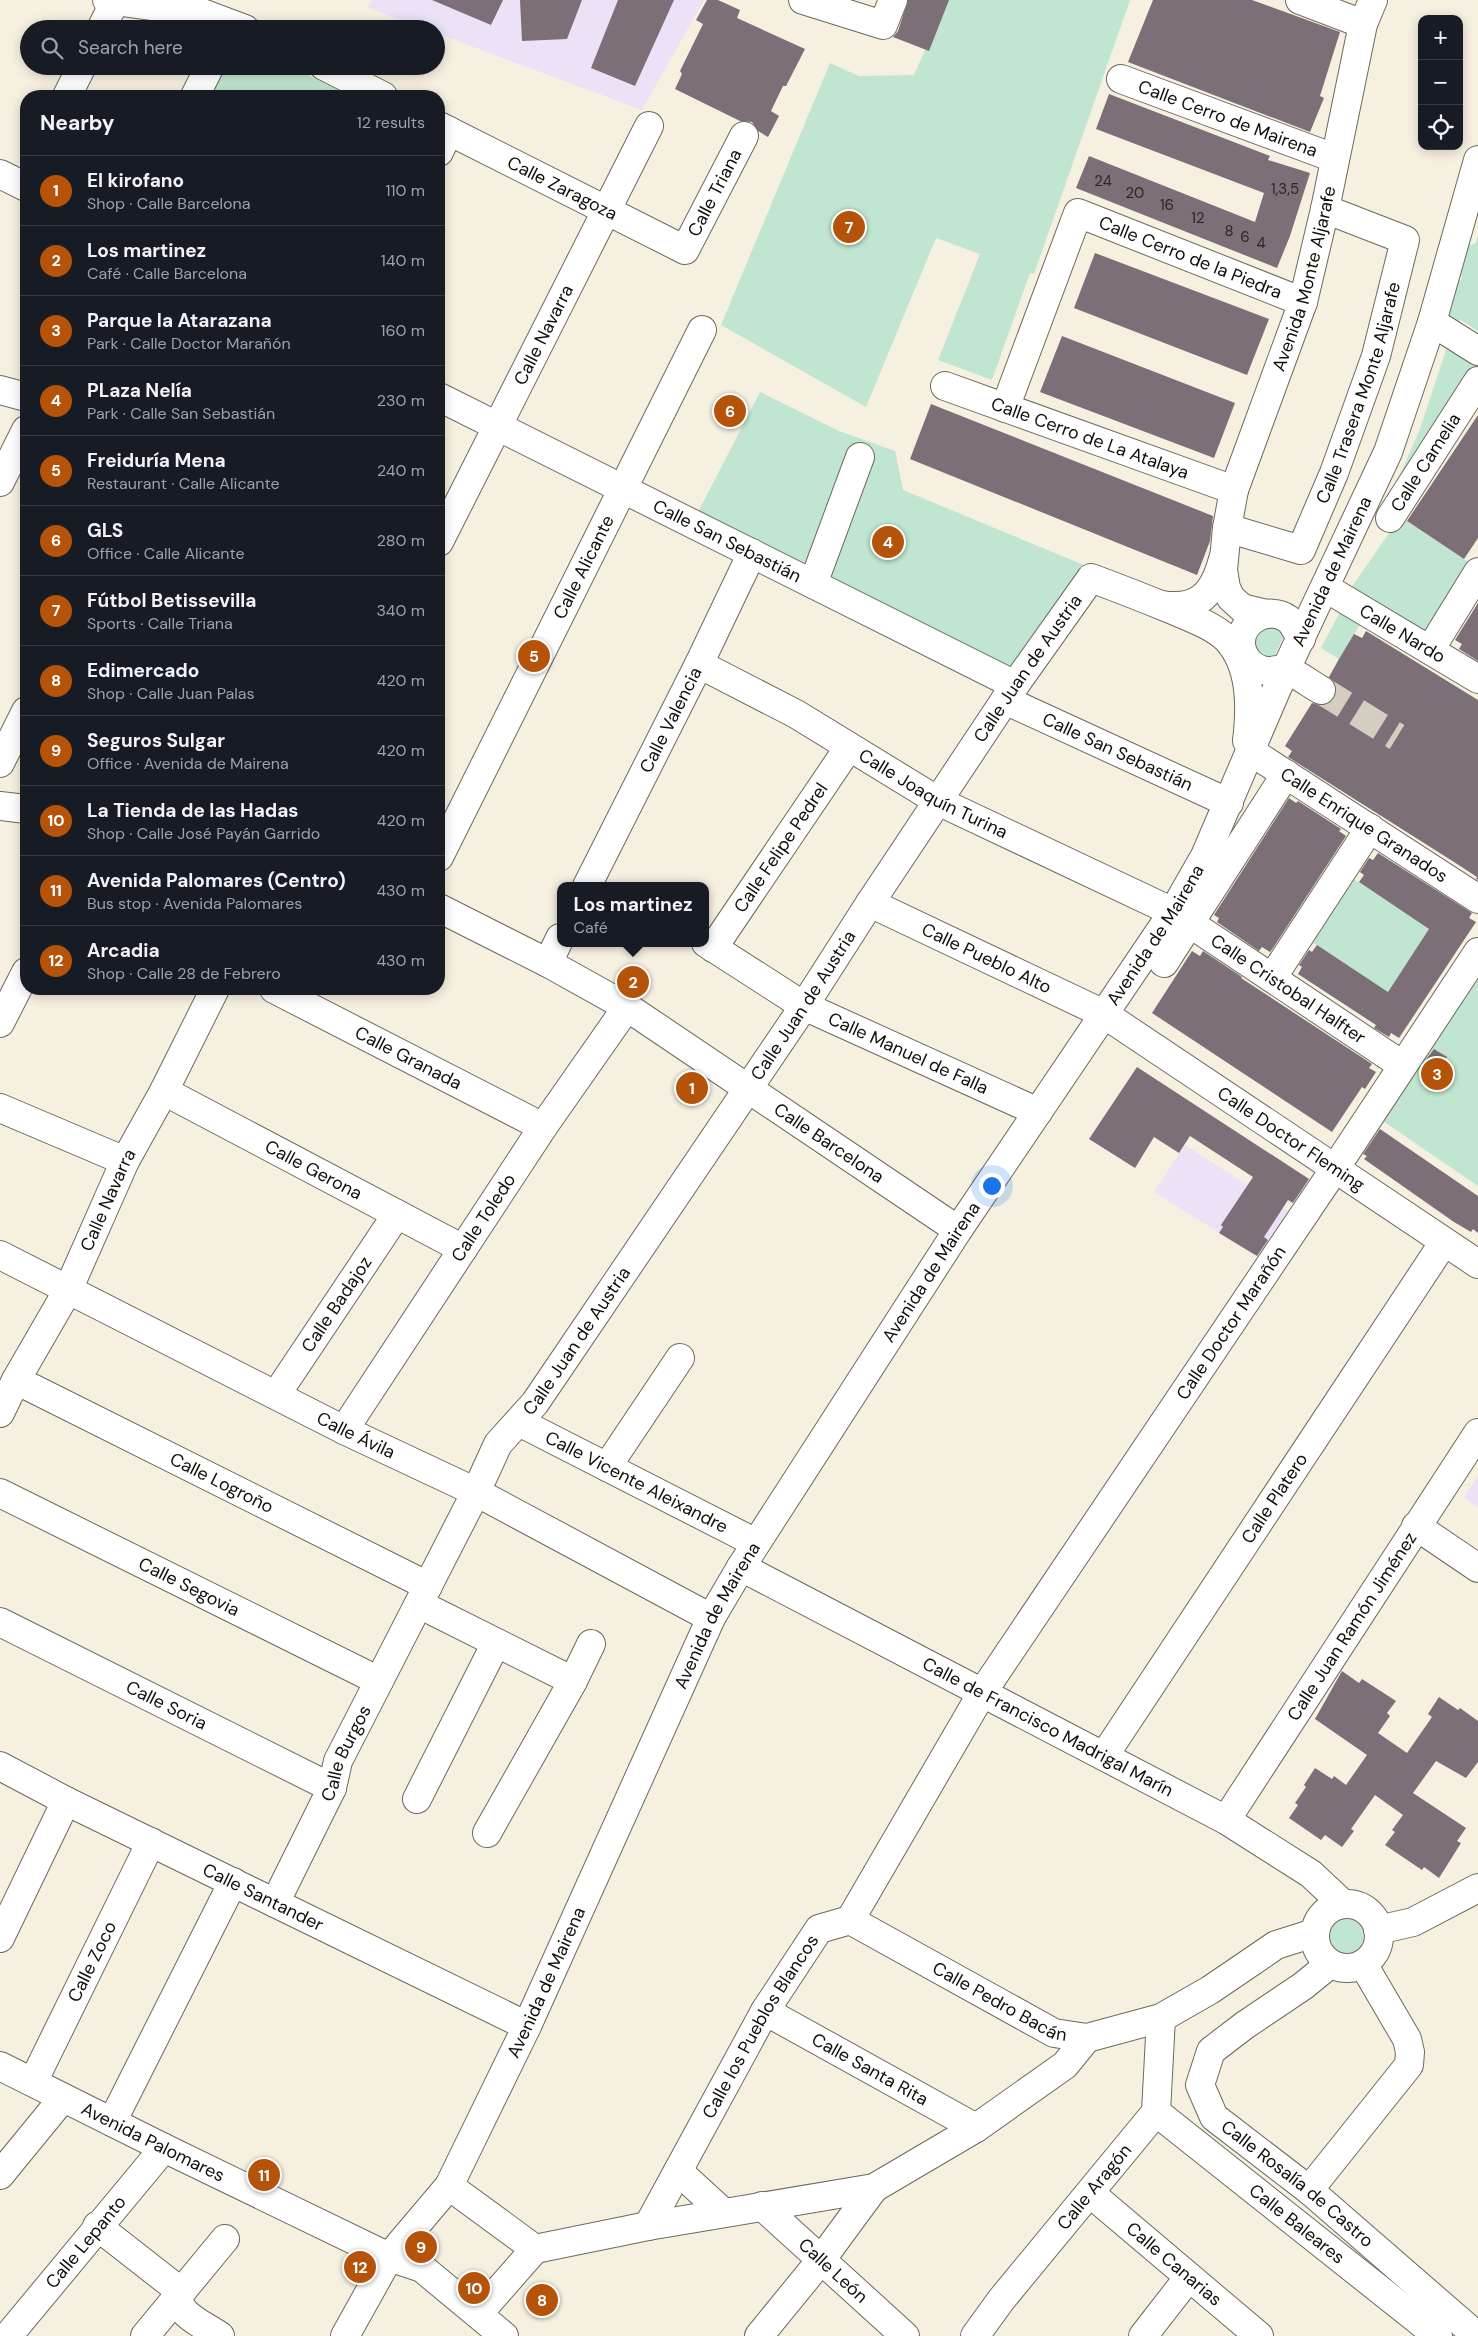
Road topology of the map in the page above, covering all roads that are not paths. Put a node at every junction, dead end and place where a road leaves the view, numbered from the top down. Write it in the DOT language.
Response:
graph roads {
  1 [pos="111,0"];
  2 [pos="803,0"];
  3 [pos="893,0"];
  4 [pos="1300,0"];
  5 [pos="158,3"];
  6 [pos="204,6"];
  7 [pos="1368,12"];
  8 [pos="104,20"];
  9 [pos="225,20"];
  10 [pos="78,75"];
  11 [pos="206,75"];
  12 [pos="332,75"];
  13 [pos="1121,79"];
  14 [pos="343,87"];
  15 [pos="70,90"];
  16 [pos="198,90"];
  17 [pos="356,90"];
  18 [pos="649,126"];
  19 [pos="744,136"];
  20 [pos="445,137"];
  21 [pos="1334,158"];
  22 [pos="1478,160"];
  23 [pos="1325,209"];
  24 [pos="606,210"];
  25 [pos="686,250"];
  26 [pos="1303,302"];
  27 [pos="1432,322"];
  28 [pos="702,330"];
  29 [pos="1478,351"];
  30 [pos="1478,381"];
  31 [pos="945,386"];
  32 [pos="0,390"];
  33 [pos="20,395"];
  34 [pos="445,400"];
  35 [pos="1005,408"];
  36 [pos="497,426"];
  37 [pos="20,442"];
  38 [pos="860,456"];
  39 [pos="0,482"];
  40 [pos="624,489"];
  41 [pos="1234,490"];
  42 [pos="1390,518"];
  43 [pos="445,530"];
  44 [pos="1225,541"];
  45 [pos="752,553"];
  46 [pos="1478,572"];
  47 [pos="813,584"];
  48 [pos="1326,588"];
  49 [pos="1214,593"];
  50 [pos="1158,604"];
  51 [pos="1254,611"];
  52 [pos="1301,639"];
  53 [pos="1236,649"];
  54 [pos="1430,650"];
  55 [pos="699,664"];
  56 [pos="1286,669"];
  57 [pos="1478,679"];
  58 [pos="1321,690"];
  59 [pos="1010,693"];
  60 [pos="20,723"];
  61 [pos="849,747"];
  62 [pos="0,763"];
  63 [pos="1245,764"];
  64 [pos="1286,774"];
  65 [pos="938,801"];
  66 [pos="1230,802"];
  67 [pos="0,806"];
  68 [pos="20,808"];
  69 [pos="1370,828"];
  70 [pos="445,845"];
  71 [pos="589,882"];
  72 [pos="1478,899"];
  73 [pos="870,903"];
  74 [pos="445,911"];
  75 [pos="1181,918"];
  76 [pos="557,944"];
  77 [pos="709,945"];
  78 [pos="1478,952"];
  79 [pos="1164,962"];
  80 [pos="548,963"];
  81 [pos="1272,978"];
  82 [pos="20,984"];
  83 [pos="212,995"];
  84 [pos="286,995"];
  85 [pos="804,1006"];
  86 [pos="627,1007"];
  87 [pos="1104,1014"];
  88 [pos="0,1023"];
  89 [pos="1402,1065"];
  90 [pos="749,1087"];
  91 [pos="164,1091"];
  92 [pos="0,1108"];
  93 [pos="1038,1112"];
  94 [pos="543,1126"];
  95 [pos="124,1161"];
  96 [pos="1336,1167"];
  97 [pos="397,1214"];
  98 [pos="958,1230"];
  99 [pos="1444,1242"];
  100 [pos="463,1249"];
  101 [pos="0,1255"];
  102 [pos="1478,1264"];
  103 [pos="68,1290"];
  104 [pos="680,1358"];
  105 [pos="16,1380"];
  106 [pos="276,1395"];
  107 [pos="0,1413"];
  108 [pos="519,1422"];
  109 [pos="344,1430"];
  110 [pos="1478,1433"];
  111 [pos="607,1467"];
  112 [pos="476,1492"];
  113 [pos="0,1493"];
  114 [pos="1416,1526"];
  115 [pos="756,1543"];
  116 [pos="741,1566"];
  117 [pos="1478,1568"];
  118 [pos="423,1595"];
  119 [pos="711,1618"];
  120 [pos="0,1622"];
  121 [pos="496,1643"];
  122 [pos="591,1644"];
  123 [pos="379,1681"];
  124 [pos="574,1681"];
  125 [pos="982,1693"];
  126 [pos="1104,1756"];
  127 [pos="0,1766"];
  128 [pos="332,1788"];
  129 [pos="417,1799"];
  130 [pos="66,1801"];
  131 [pos="1226,1820"];
  132 [pos="487,1833"];
  133 [pos="151,1842"];
  134 [pos="233,1882"];
  135 [pos="1478,1888"];
  136 [pos="275,1903"];
  137 [pos="1344,1904"];
  138 [pos="850,1920"];
  139 [pos="1378,1930"];
  140 [pos="1314,1933"];
  141 [pos="0,1938"];
  142 [pos="1330,1964"];
  143 [pos="1363,1964"];
  144 [pos="765,2011"];
  145 [pos="1161,2018"];
  146 [pos="527,2026"];
  147 [pos="1087,2038"];
  148 [pos="0,2066"];
  149 [pos="33,2082"];
  150 [pos="63,2098"];
  151 [pos="1156,2112"];
  152 [pos="112,2122"];
  153 [pos="976,2128"];
  154 [pos="164,2148"];
  155 [pos="678,2171"];
  156 [pos="0,2174"];
  157 [pos="449,2186"];
  158 [pos="874,2188"];
  159 [pos="1309,2190"];
  160 [pos="1090,2193"];
  161 [pos="762,2206"];
  162 [pos="724,2213"];
  163 [pos="97,2226"];
  164 [pos="648,2226"];
  165 [pos="225,2239"];
  166 [pos="535,2249"];
  167 [pos="389,2257"];
  168 [pos="821,2260"];
  169 [pos="1189,2277"];
  170 [pos="176,2299"];
  171 [pos="478,2314"];
  172 [pos="1472,2331"];
  173 [pos="8,2336"];
  174 [pos="145,2336"];
  175 [pos="220,2336"];
  176 [pos="344,2336"];
  177 [pos="504,2336"];
  178 [pos="759,2336"];
  179 [pos="905,2336"];
  180 [pos="974,2336"];
  181 [pos="1143,2336"];
  182 [pos="1258,2336"];
  183 [pos="1438,2336"];
  1 -- 5 [label="street"];
  1 -- 8 [label="street"];
  2 -- 3 [label="street"];
  4 -- 7 [label="street"];
  5 -- 6 [label="street"];
  6 -- 9 [label="street"];
  7 -- 21 [label="street, Avenida Monte Aljarafe"];
  10 -- 15 [label="street"];
  11 -- 16 [label="street"];
  12 -- 14 [label="street"];
  13 -- 21 [label="street, Calle Cerro de Mairena"];
  14 -- 17 [label="street"];
  18 -- 24 [label="street, Calle Navarra"];
  19 -- 25 [label="street, Calle Triana"];
  20 -- 24 [label="street, Calle Zaragoza"];
  21 -- 23 [label="street, Avenida Monte Aljarafe"];
  22 -- 27 [label="street, Avenida de Mairena"];
  23 -- 26 [label="street, Avenida Monte Aljarafe"];
  23 -- 44 [label="street, Calle Trasera Monte Aljarafe"];
  24 -- 25 [label="street, Calle Zaragoza"];
  24 -- 36 [label="street, Calle Navarra"];
  26 -- 35 [label="street, Calle Cerro de la Piedra"];
  26 -- 41 [label="street, Avenida Monte Aljarafe"];
  27 -- 29 [label="street"];
  27 -- 48 [label="street, Avenida de Mairena"];
  28 -- 40 [label="street, Calle Alicante"];
  30 -- 42 [label="street, Calle Camelia"];
  31 -- 35 [label="street, Calle Cerro de La Atalaya"];
  32 -- 33 [label="street"];
  34 -- 36 [label="street, Calle San Sebastián"];
  35 -- 41 [label="street, Calle Cerro de La Atalaya"];
  36 -- 40 [label="street, Calle San Sebastián"];
  36 -- 43 [label="street, Calle Navarra"];
  37 -- 39 [label="street"];
  38 -- 47 [label="street"];
  40 -- 45 [label="street, Calle San Sebastián"];
  40 -- 70 [label="street, Calle Alicante"];
  41 -- 44 [label="street, Avenida Monte Aljarafe"];
  44 -- 49 [label="street"];
  44 -- 51 [label="street"];
  45 -- 47 [label="street, Calle San Sebastián"];
  45 -- 55 [label="street, Calle Valencia"];
  46 -- 54 [label="street"];
  47 -- 59 [label="street, Calle San Sebastián"];
  48 -- 52 [label="street, Avenida de Mairena"];
  48 -- 54 [label="street, Calle Nardo"];
  49 -- 50 [label="street"];
  49 -- 51 [label="street"];
  49 -- 53 [label="street"];
  50 -- 53 [label="street, Calle Juan de Austria"];
  50 -- 59 [label="street, Calle Juan de Austria"];
  51 -- 52 [label="street"];
  51 -- 53 [label="street"];
  52 -- 56 [label="street, Avenida de Mairena"];
  53 -- 56 [label="street"];
  53 -- 63 [label="street"];
  54 -- 57 [label="street, Calle Nardo"];
  55 -- 61 [label="street, Calle Joaquín Turina"];
  55 -- 71 [label="street, Calle Valencia"];
  56 -- 58 [label="street"];
  56 -- 63 [label="street, Avenida de Mairena"];
  59 -- 65 [label="street, Calle Juan de Austria"];
  59 -- 66 [label="street, Calle San Sebastián"];
  60 -- 62 [label="street"];
  61 -- 65 [label="street, Calle Joaquín Turina"];
  61 -- 77 [label="street, Calle Felipe Pedrel"];
  63 -- 64 [label="street, Calle Enrique Granados"];
  63 -- 66 [label="street, Avenida de Mairena"];
  64 -- 69 [label="street, Calle Enrique Granados"];
  64 -- 75 [label="street"];
  65 -- 73 [label="street, Calle Juan de Austria"];
  65 -- 75 [label="street, Calle Joaquín Turina"];
  66 -- 75 [label="street, Avenida de Mairena"];
  67 -- 68 [label="street"];
  69 -- 72 [label="street, Calle Enrique Granados"];
  69 -- 81 [label="street"];
  73 -- 85 [label="street, Calle Juan de Austria"];
  73 -- 87 [label="street, Calle Pueblo Alto"];
  74 -- 80 [label="street, Calle Barcelona"];
  75 -- 79 [label="street"];
  75 -- 81 [label="street, Calle Cristobal Halfter"];
  75 -- 87 [label="street, Avenida de Mairena"];
  76 -- 80 [label="street"];
  77 -- 85 [label="street, Calle Manuel de Falla"];
  78 -- 89 [label="street, Calle Doctor Marañón"];
  80 -- 86 [label="street, Calle Barcelona"];
  81 -- 89 [label="street, Calle Cristobal Halfter"];
  82 -- 88 [label="street"];
  83 -- 91 [label="street, Calle Navarra"];
  84 -- 94 [label="street, Calle Granada"];
  85 -- 90 [label="street, Calle Juan de Austria"];
  85 -- 93 [label="street, Calle Manuel de Falla"];
  86 -- 90 [label="street, Calle Barcelona"];
  86 -- 94 [label="street, Calle Toledo"];
  87 -- 93 [label="street, Avenida de Mairena"];
  87 -- 96 [label="street, Calle Doctor Fleming"];
  89 -- 96 [label="street, Calle Doctor Marañón"];
  90 -- 98 [label="street, Calle Barcelona"];
  90 -- 108 [label="street, Calle Juan de Austria"];
  91 -- 95 [label="street, Calle Navarra"];
  91 -- 97 [label="street, Calle Gerona"];
  92 -- 95 [label="street"];
  93 -- 98 [label="street, Avenida de Mairena"];
  94 -- 100 [label="street, Calle Toledo"];
  95 -- 103 [label="street, Calle Navarra"];
  96 -- 99 [label="street, Calle Doctor Fleming"];
  96 -- 125 [label="street, Calle Doctor Marañón"];
  97 -- 100 [label="street, Calle Gerona"];
  97 -- 106 [label="street, Calle Badajoz"];
  98 -- 115 [label="street, Avenida de Mairena"];
  99 -- 102 [label="street, Calle Doctor Fleming"];
  99 -- 126 [label="street, Calle Platero"];
  100 -- 109 [label="street, Calle Toledo"];
  101 -- 103 [label="street, Calle Ávila"];
  103 -- 105 [label="street, Calle Navarra"];
  103 -- 106 [label="street, Calle Ávila"];
  104 -- 111 [label="street"];
  105 -- 107 [label="street, Calle Navarra"];
  105 -- 118 [label="street, Calle Logroño"];
  106 -- 109 [label="street, Calle Ávila"];
  108 -- 111 [label="street, Calle Vicente Aleixandre"];
  108 -- 112 [label="street, Calle Juan de Austria"];
  109 -- 112 [label="street, Calle Ávila"];
  110 -- 114 [label="street, Calle Juan Ramón Jiménez"];
  111 -- 115 [label="street, Calle Vicente Aleixandre"];
  112 -- 118 [label="street, Calle Burgos"];
  112 -- 119 [label="street, Calle Ávila"];
  113 -- 123 [label="street, Calle Segovia"];
  114 -- 117 [label="street"];
  114 -- 131 [label="street, Calle Juan Ramón Jiménez"];
  115 -- 116 [label="street, Avenida de Mairena"];
  116 -- 119 [label="street, Avenida de Mairena"];
  116 -- 125 [label="street, Calle de Francisco Madrigal Marín"];
  118 -- 121 [label="street"];
  118 -- 123 [label="street, Calle Burgos"];
  119 -- 146 [label="street, Avenida de Mairena"];
  120 -- 128 [label="street, Calle Soria"];
  121 -- 124 [label="street"];
  121 -- 129 [label="street"];
  122 -- 124 [label="street"];
  123 -- 128 [label="street, Calle Burgos"];
  124 -- 132 [label="street"];
  125 -- 126 [label="street, Calle de Francisco Madrigal Marín"];
  125 -- 138 [label="street"];
  126 -- 131 [label="street, Calle de Francisco Madrigal Marín"];
  127 -- 130 [label="street, Calle Santander"];
  128 -- 136 [label="street, Calle Burgos"];
  130 -- 133 [label="street, Calle Santander"];
  130 -- 141 [label="street"];
  131 -- 137 [label="street, Calle de Francisco Madrigal Marín"];
  133 -- 134 [label="street, Calle Santander"];
  133 -- 149 [label="street, Calle Zoco"];
  134 -- 136 [label="street, Calle Santander"];
  134 -- 152 [label="street"];
  135 -- 139 [label="street"];
  136 -- 146 [label="street, Calle Santander"];
  137 -- 139 [label="street"];
  137 -- 140 [label="street"];
  138 -- 144 [label="street, Calle los Pueblos Blancos"];
  138 -- 147 [label="street, Calle Pedro Bacán"];
  139 -- 143 [label="street"];
  140 -- 142 [label="street"];
  140 -- 145 [label="street, Calle Pedro Bacán"];
  142 -- 143 [label="street"];
  142 -- 159 [label="street, Calle Rosalía de Castro"];
  143 -- 159 [label="street"];
  144 -- 153 [label="street, Calle Santa Rita"];
  144 -- 155 [label="street, Calle los Pueblos Blancos"];
  145 -- 147 [label="street, Calle Pedro Bacán"];
  145 -- 151 [label="street"];
  146 -- 157 [label="street, Avenida de Mairena"];
  147 -- 153 [label="street"];
  148 -- 149 [label="street, Avenida Palomares"];
  149 -- 150 [label="street, Avenida Palomares"];
  150 -- 152 [label="street, Avenida Palomares"];
  150 -- 156 [label="street"];
  151 -- 160 [label="street, Calle Aragón"];
  151 -- 183 [label="street, Calle Baleares"];
  152 -- 154 [label="street, Avenida Palomares"];
  153 -- 158 [label="street"];
  154 -- 163 [label="street, Calle Lepanto"];
  154 -- 167 [label="street, Avenida Palomares"];
  155 -- 162 [label="street"];
  155 -- 164 [label="street, Calle los Pueblos Blancos"];
  157 -- 166 [label="street"];
  157 -- 167 [label="street, Avenida de Mairena"];
  158 -- 161 [label="street"];
  158 -- 168 [label="street"];
  159 -- 172 [label="street, Calle Rosalía de Castro"];
  160 -- 169 [label="street, Calle Canarias"];
  160 -- 180 [label="street, Calle Aragón"];
  161 -- 162 [label="street"];
  161 -- 168 [label="street, Calle León"];
  162 -- 164 [label="street"];
  163 -- 170 [label="street"];
  163 -- 173 [label="street, Calle Lepanto"];
  164 -- 166 [label="street"];
  165 -- 170 [label="street"];
  166 -- 171 [label="street"];
  167 -- 171 [label="street, Avenida Palomares"];
  167 -- 176 [label="street, Avenida de Mairena"];
  168 -- 178 [label="street"];
  168 -- 179 [label="street, Calle León"];
  169 -- 181 [label="street"];
  169 -- 182 [label="street, Calle Canarias"];
  170 -- 174 [label="street"];
  170 -- 175 [label="street"];
  171 -- 177 [label="street, Avenida Palomares"];
}
